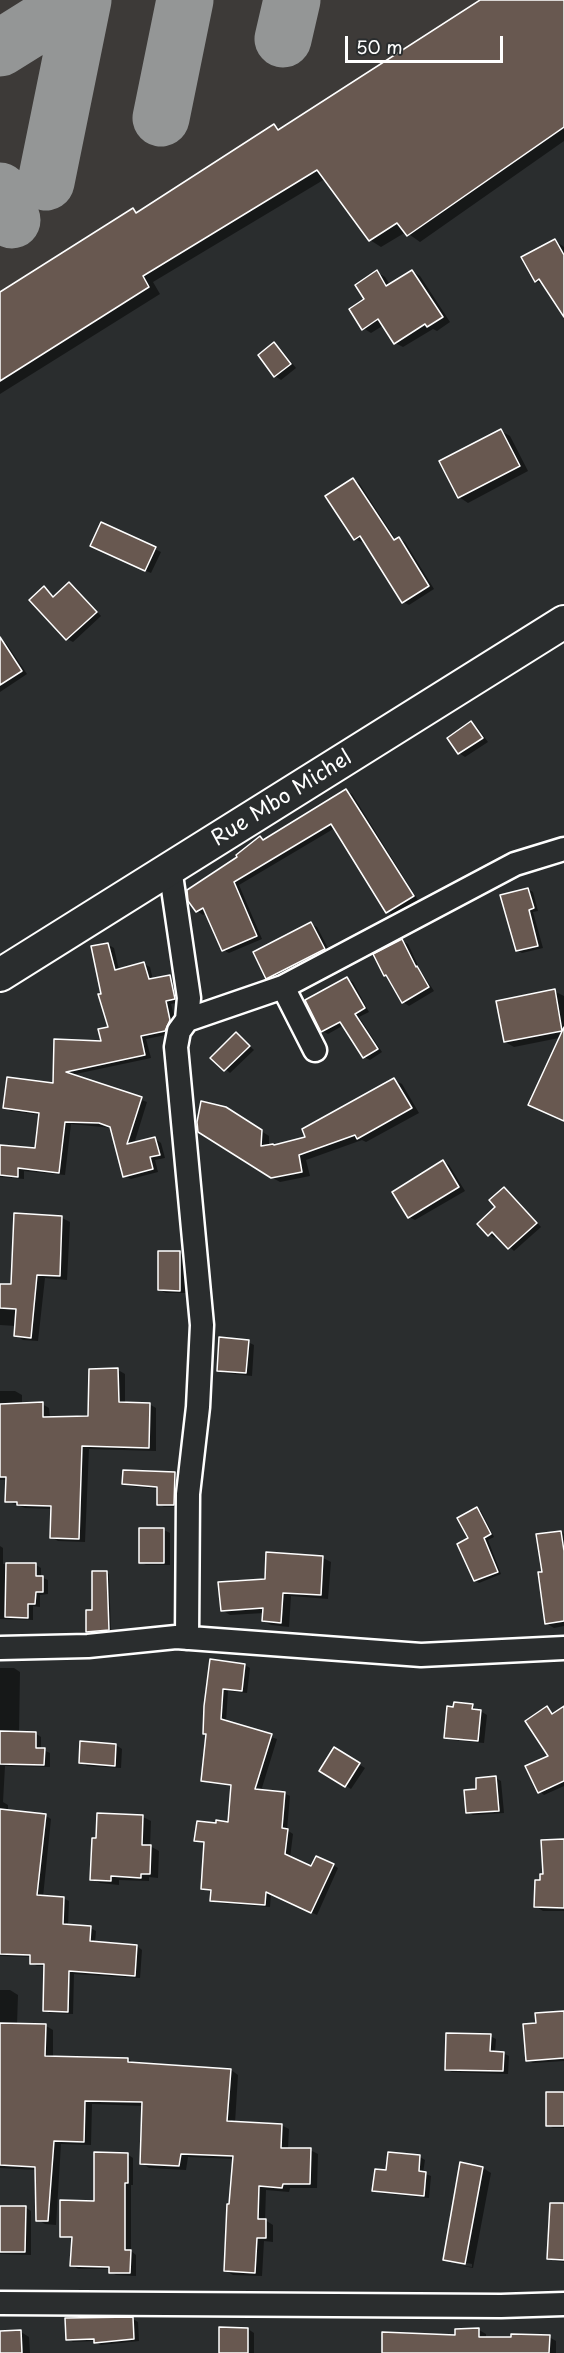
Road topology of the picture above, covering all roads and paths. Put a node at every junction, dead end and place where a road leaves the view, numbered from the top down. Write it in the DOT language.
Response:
graph roads {
  1 [pos="564,622"];
  2 [pos="564,849"];
  3 [pos="170,868"];
  4 [pos="0,975"];
  5 [pos="283,987"];
  6 [pos="188,1020"];
  7 [pos="315,1050"];
  8 [pos="187,1638"];
  9 [pos="0,1648"];
  10 [pos="564,1648"];
  11 [pos="0,2303"];
  12 [pos="564,2304"];
  1 -- 3 [label="street, Rue Mbo Michel"];
  2 -- 5 [label="street"];
  3 -- 4 [label="street, Rue Mbo Michel"];
  3 -- 6 [label="street"];
  5 -- 6 [label="street"];
  5 -- 7 [label="street"];
  6 -- 8 [label="street"];
  8 -- 9 [label="street"];
  8 -- 10 [label="street"];
  11 -- 12 [label="street"];
}
